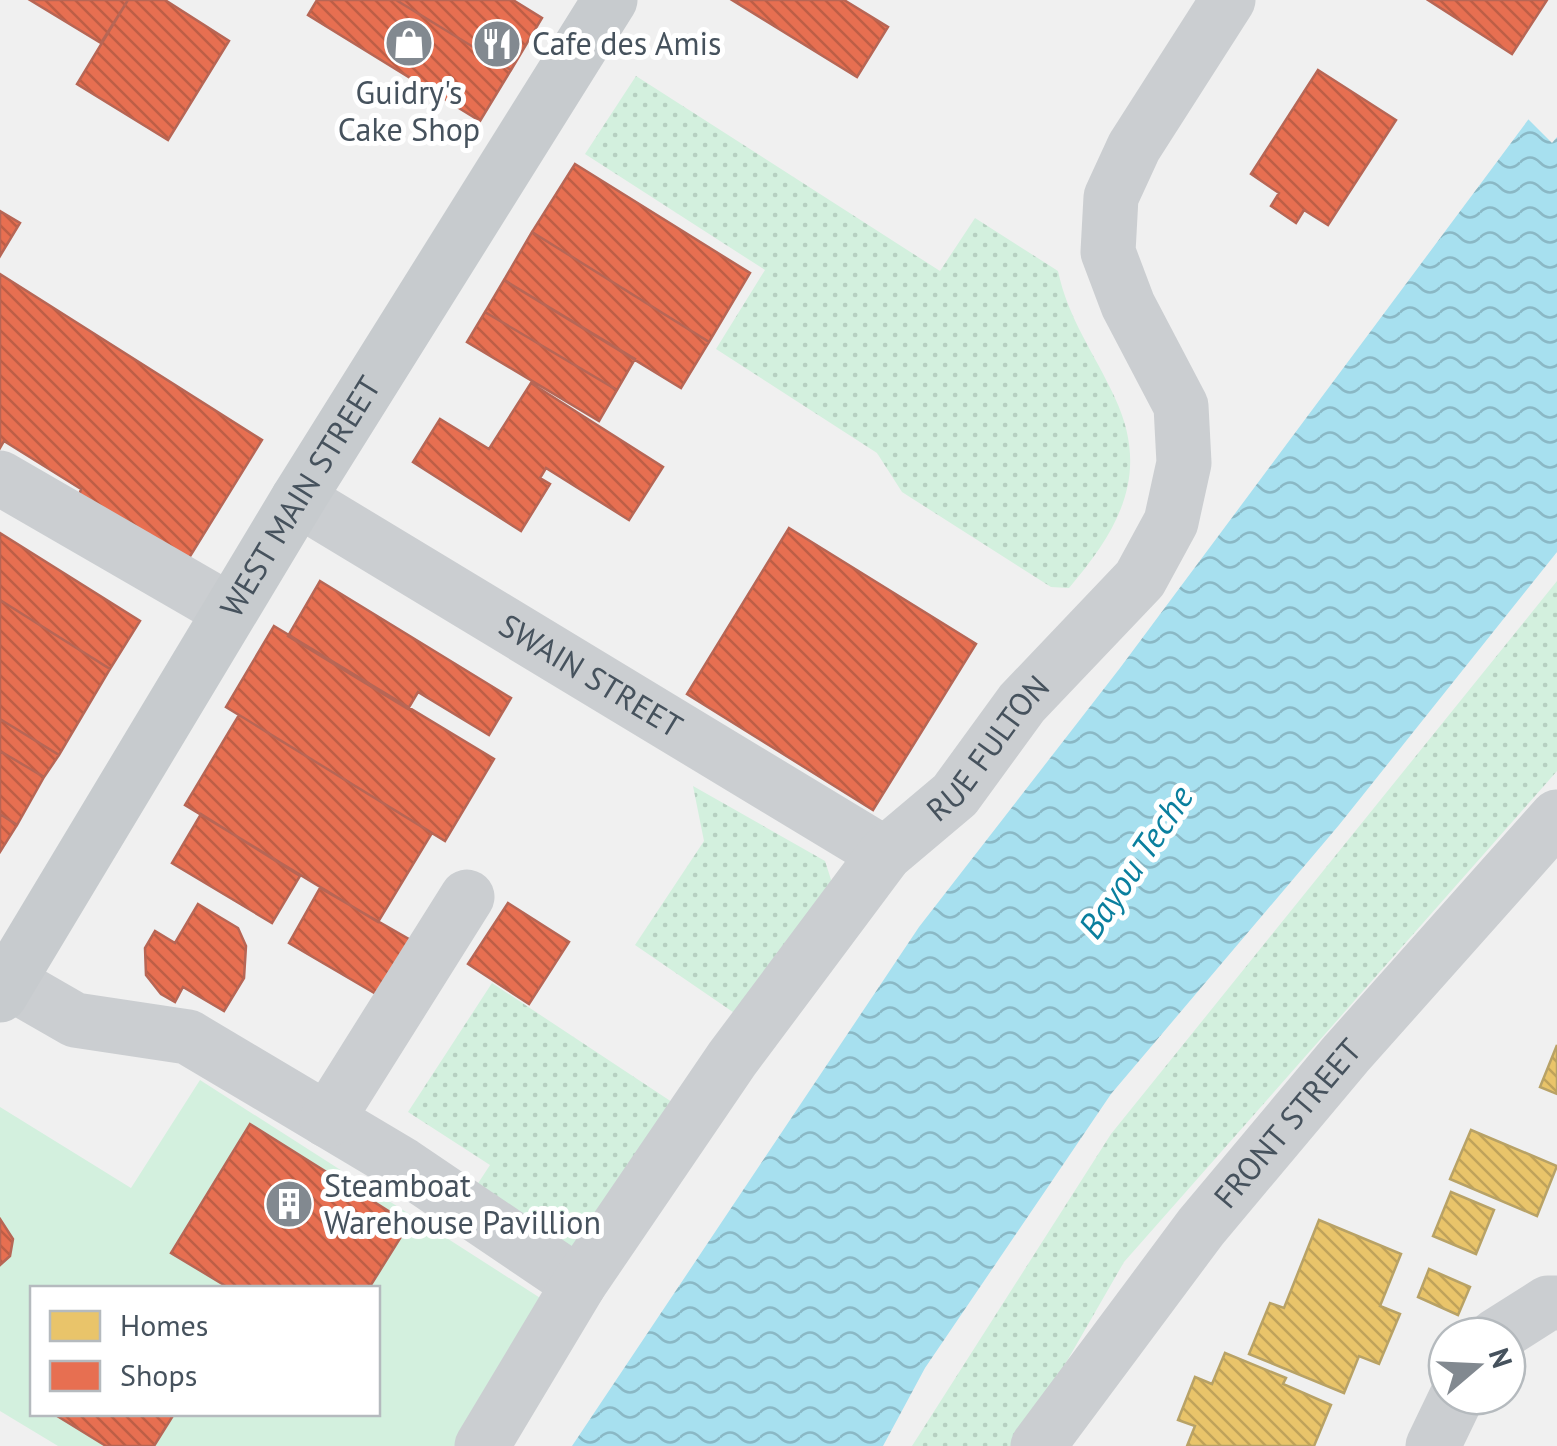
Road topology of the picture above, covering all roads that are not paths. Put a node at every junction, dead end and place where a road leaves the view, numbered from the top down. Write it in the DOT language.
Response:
graph roads {
  1 [pos="610,0"];
  2 [pos="1228,0"];
  3 [pos="0,478"];
  4 [pos="298,498"];
  5 [pos="230,611"];
  6 [pos="1557,817"];
  7 [pos="885,854"];
  8 [pos="467,896"];
  9 [pos="4,988"];
  10 [pos="328,1120"];
  11 [pos="579,1284"];
  12 [pos="1557,1303"];
  13 [pos="1527,1316"];
  14 [pos="1447,1416"];
  15 [pos="482,1446"];
  16 [pos="1038,1446"];
  17 [pos="1433,1446"];
  1 -- 4 [label="main road, WEST MAIN STREET"];
  2 -- 7 [label="street, RUE FULTON"];
  3 -- 5 [label="street"];
  4 -- 5 [label="main road, WEST MAIN STREET"];
  4 -- 7 [label="street, SWAIN STREET"];
  5 -- 9 [label="main road, WEST MAIN STREET"];
  6 -- 16 [label="street, FRONT STREET"];
  7 -- 11 [label="street, RUE FULTON"];
  8 -- 10 [label="street"];
  9 -- 10 [label="street"];
  10 -- 11 [label="street"];
  11 -- 15 [label="street, RUE FULTON"];
  12 -- 13 [label="street"];
  14 -- 17 [label="street"];
}
